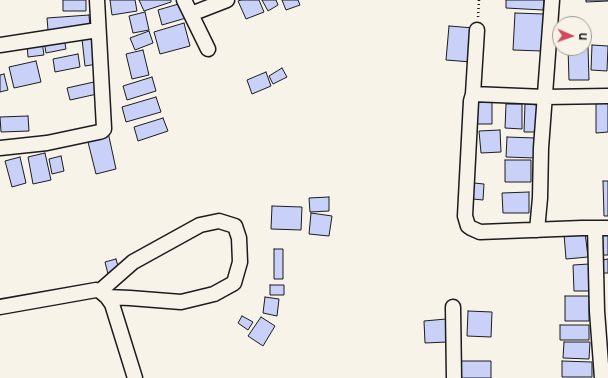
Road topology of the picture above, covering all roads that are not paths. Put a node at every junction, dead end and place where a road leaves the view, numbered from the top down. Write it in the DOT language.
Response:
graph roads {
  1 [pos="97,0"];
  2 [pos="184,0"];
  3 [pos="227,0"];
  4 [pos="552,0"];
  5 [pos="191,14"];
  6 [pos="98,30"];
  7 [pos="477,30"];
  8 [pos="0,45"];
  9 [pos="208,49"];
  10 [pos="473,94"];
  11 [pos="608,96"];
  12 [pos="545,97"];
  13 [pos="0,148"];
  14 [pos="601,228"];
  15 [pos="537,230"];
  16 [pos="104,294"];
  17 [pos="0,307"];
  18 [pos="453,307"];
  19 [pos="135,378"];
  20 [pos="454,378"];
  21 [pos="602,378"];
  1 -- 6 [label="street"];
  2 -- 5 [label="street"];
  3 -- 5 [label="street"];
  4 -- 12 [label="street"];
  5 -- 9 [label="street"];
  6 -- 8 [label="street"];
  6 -- 13 [label="street"];
  7 -- 10 [label="street"];
  10 -- 12 [label="street"];
  10 -- 15 [label="street"];
  11 -- 12 [label="street"];
  12 -- 15 [label="street"];
  14 -- 15 [label="street"];
  14 -- 21 [label="street"];
  16 -- 16 [label="street"];
  16 -- 17 [label="street"];
  16 -- 19 [label="street"];
  18 -- 20 [label="street"];
}
